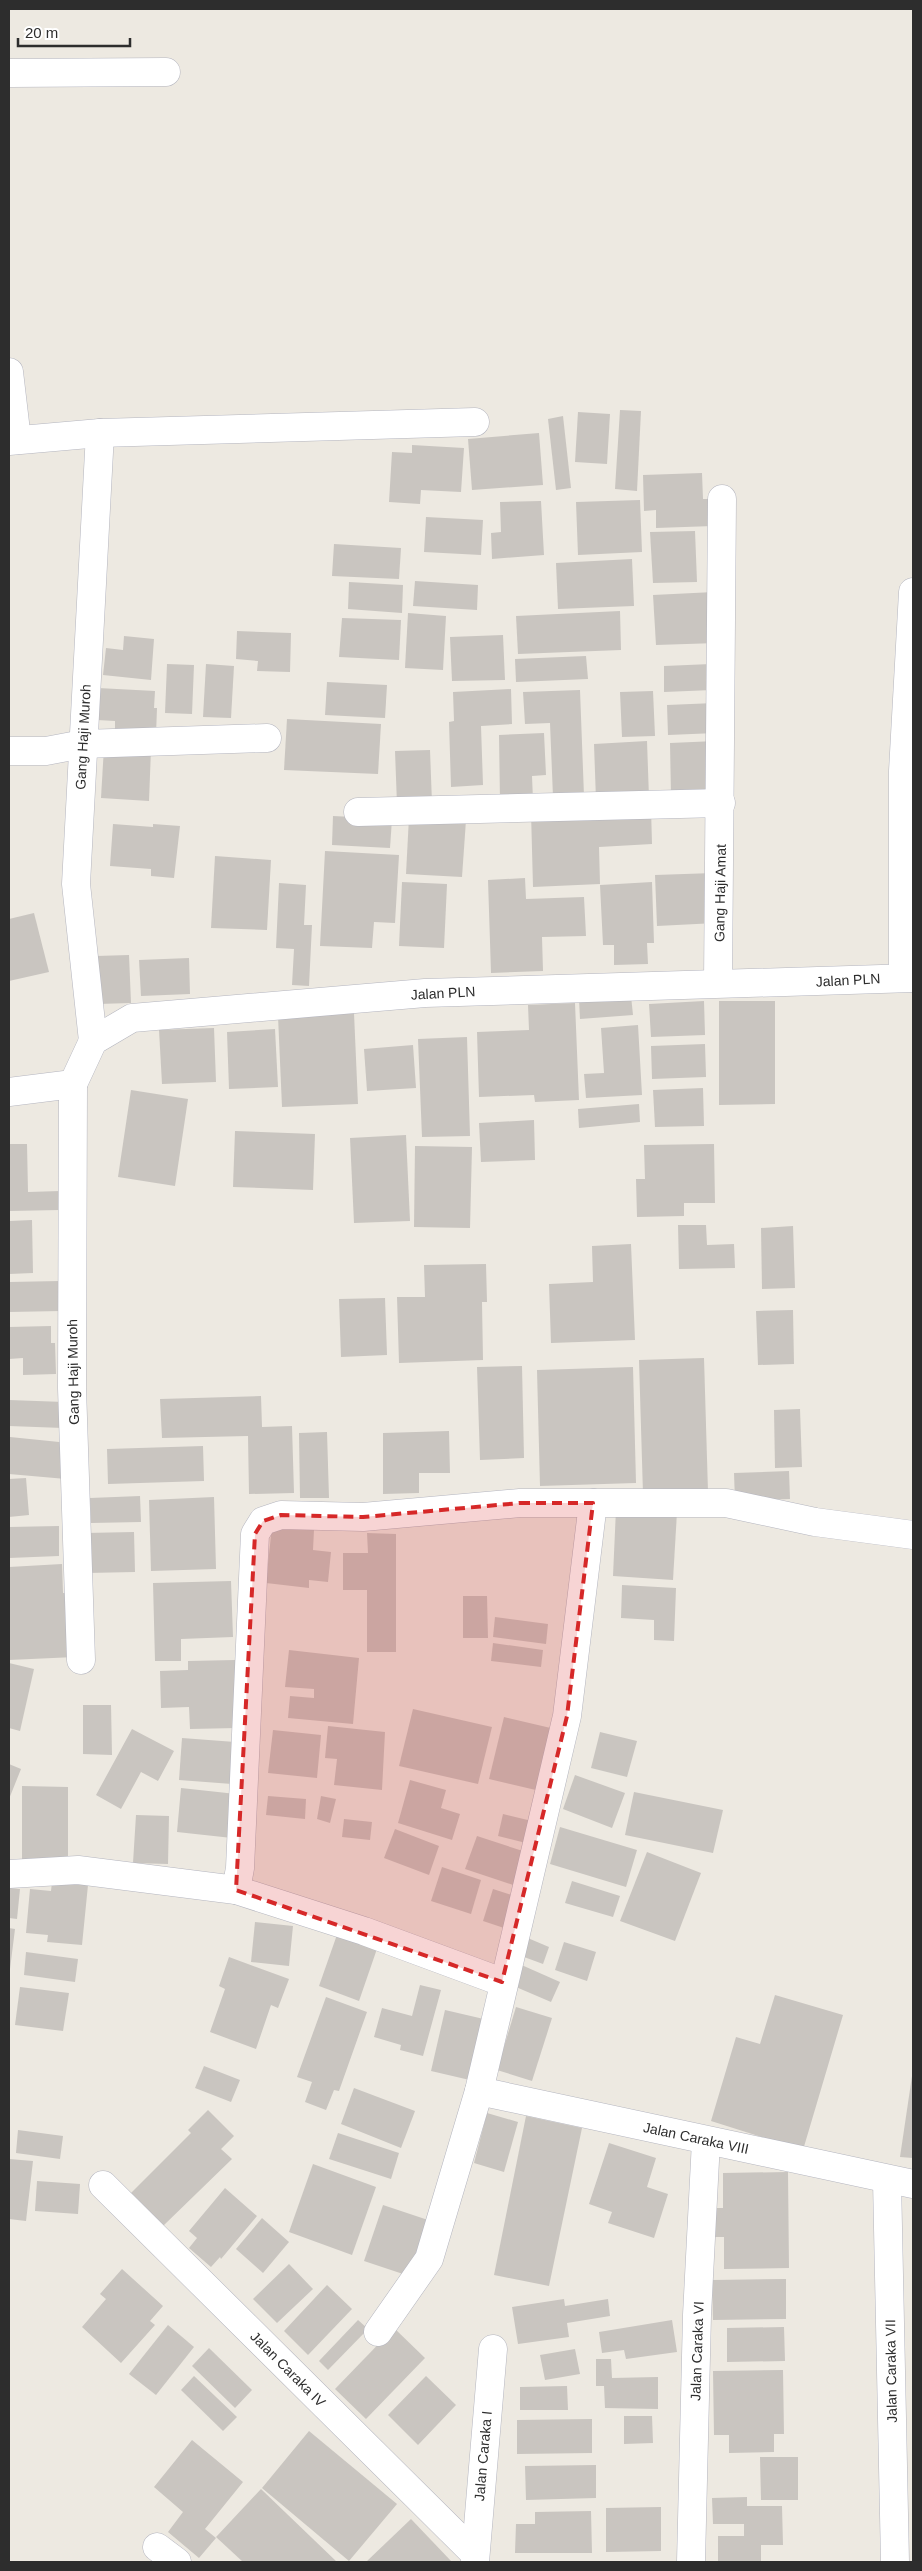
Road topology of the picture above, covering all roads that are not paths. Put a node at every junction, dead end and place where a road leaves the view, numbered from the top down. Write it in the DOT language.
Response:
graph roads {
  1 [pos="166,72"];
  2 [pos="9,74"];
  3 [pos="9,372"];
  4 [pos="475,422"];
  5 [pos="100,433"];
  6 [pos="13,441"];
  7 [pos="722,499"];
  8 [pos="913,592"];
  9 [pos="267,738"];
  10 [pos="83,744"];
  11 [pos="9,751"];
  12 [pos="721,802"];
  13 [pos="358,812"];
  14 [pos="908,977"];
  15 [pos="718,983"];
  16 [pos="93,1041"];
  17 [pos="73,1084"];
  18 [pos="9,1092"];
  19 [pos="593,1503"];
  20 [pos="913,1535"];
  21 [pos="81,1660"];
  22 [pos="9,1874"];
  23 [pos="236,1890"];
  24 [pos="502,1982"];
  25 [pos="479,2091"];
  26 [pos="706,2141"];
  27 [pos="887,2180"];
  28 [pos="913,2184"];
  29 [pos="103,2186"];
  30 [pos="378,2332"];
  31 [pos="493,2349"];
  32 [pos="474,2558"];
  33 [pos="691,2562"];
  34 [pos="895,2562"];
  1 -- 2 [label="street"];
  3 -- 6 [label="street"];
  4 -- 5 [label="street"];
  5 -- 6 [label="street"];
  5 -- 10 [label="street, Gang Haji Muroh"];
  7 -- 12 [label="street, Gang Haji Amat"];
  8 -- 14 [label="street"];
  9 -- 10 [label="street"];
  10 -- 11 [label="street"];
  10 -- 16 [label="street, Gang Haji Muroh"];
  12 -- 13 [label="street"];
  12 -- 15 [label="street, Gang Haji Amat"];
  14 -- 15 [label="street, Jalan PLN"];
  15 -- 16 [label="street, Jalan PLN"];
  16 -- 17 [label="street"];
  17 -- 18 [label="street"];
  17 -- 21 [label="street, Gang Haji Muroh"];
  19 -- 20 [label="street"];
  19 -- 23 [label="street"];
  19 -- 24 [label="street"];
  22 -- 23 [label="street"];
  23 -- 24 [label="street"];
  24 -- 25 [label="street"];
  25 -- 26 [label="street, Jalan Caraka VIII"];
  25 -- 30 [label="street"];
  26 -- 27 [label="street, Jalan Caraka VIII"];
  26 -- 33 [label="street, Jalan Caraka VI"];
  27 -- 28 [label="street, Jalan Caraka VIII"];
  27 -- 34 [label="street, Jalan Caraka VII"];
  29 -- 32 [label="street, Jalan Caraka IV"];
  31 -- 32 [label="street, Jalan Caraka I"];
}
